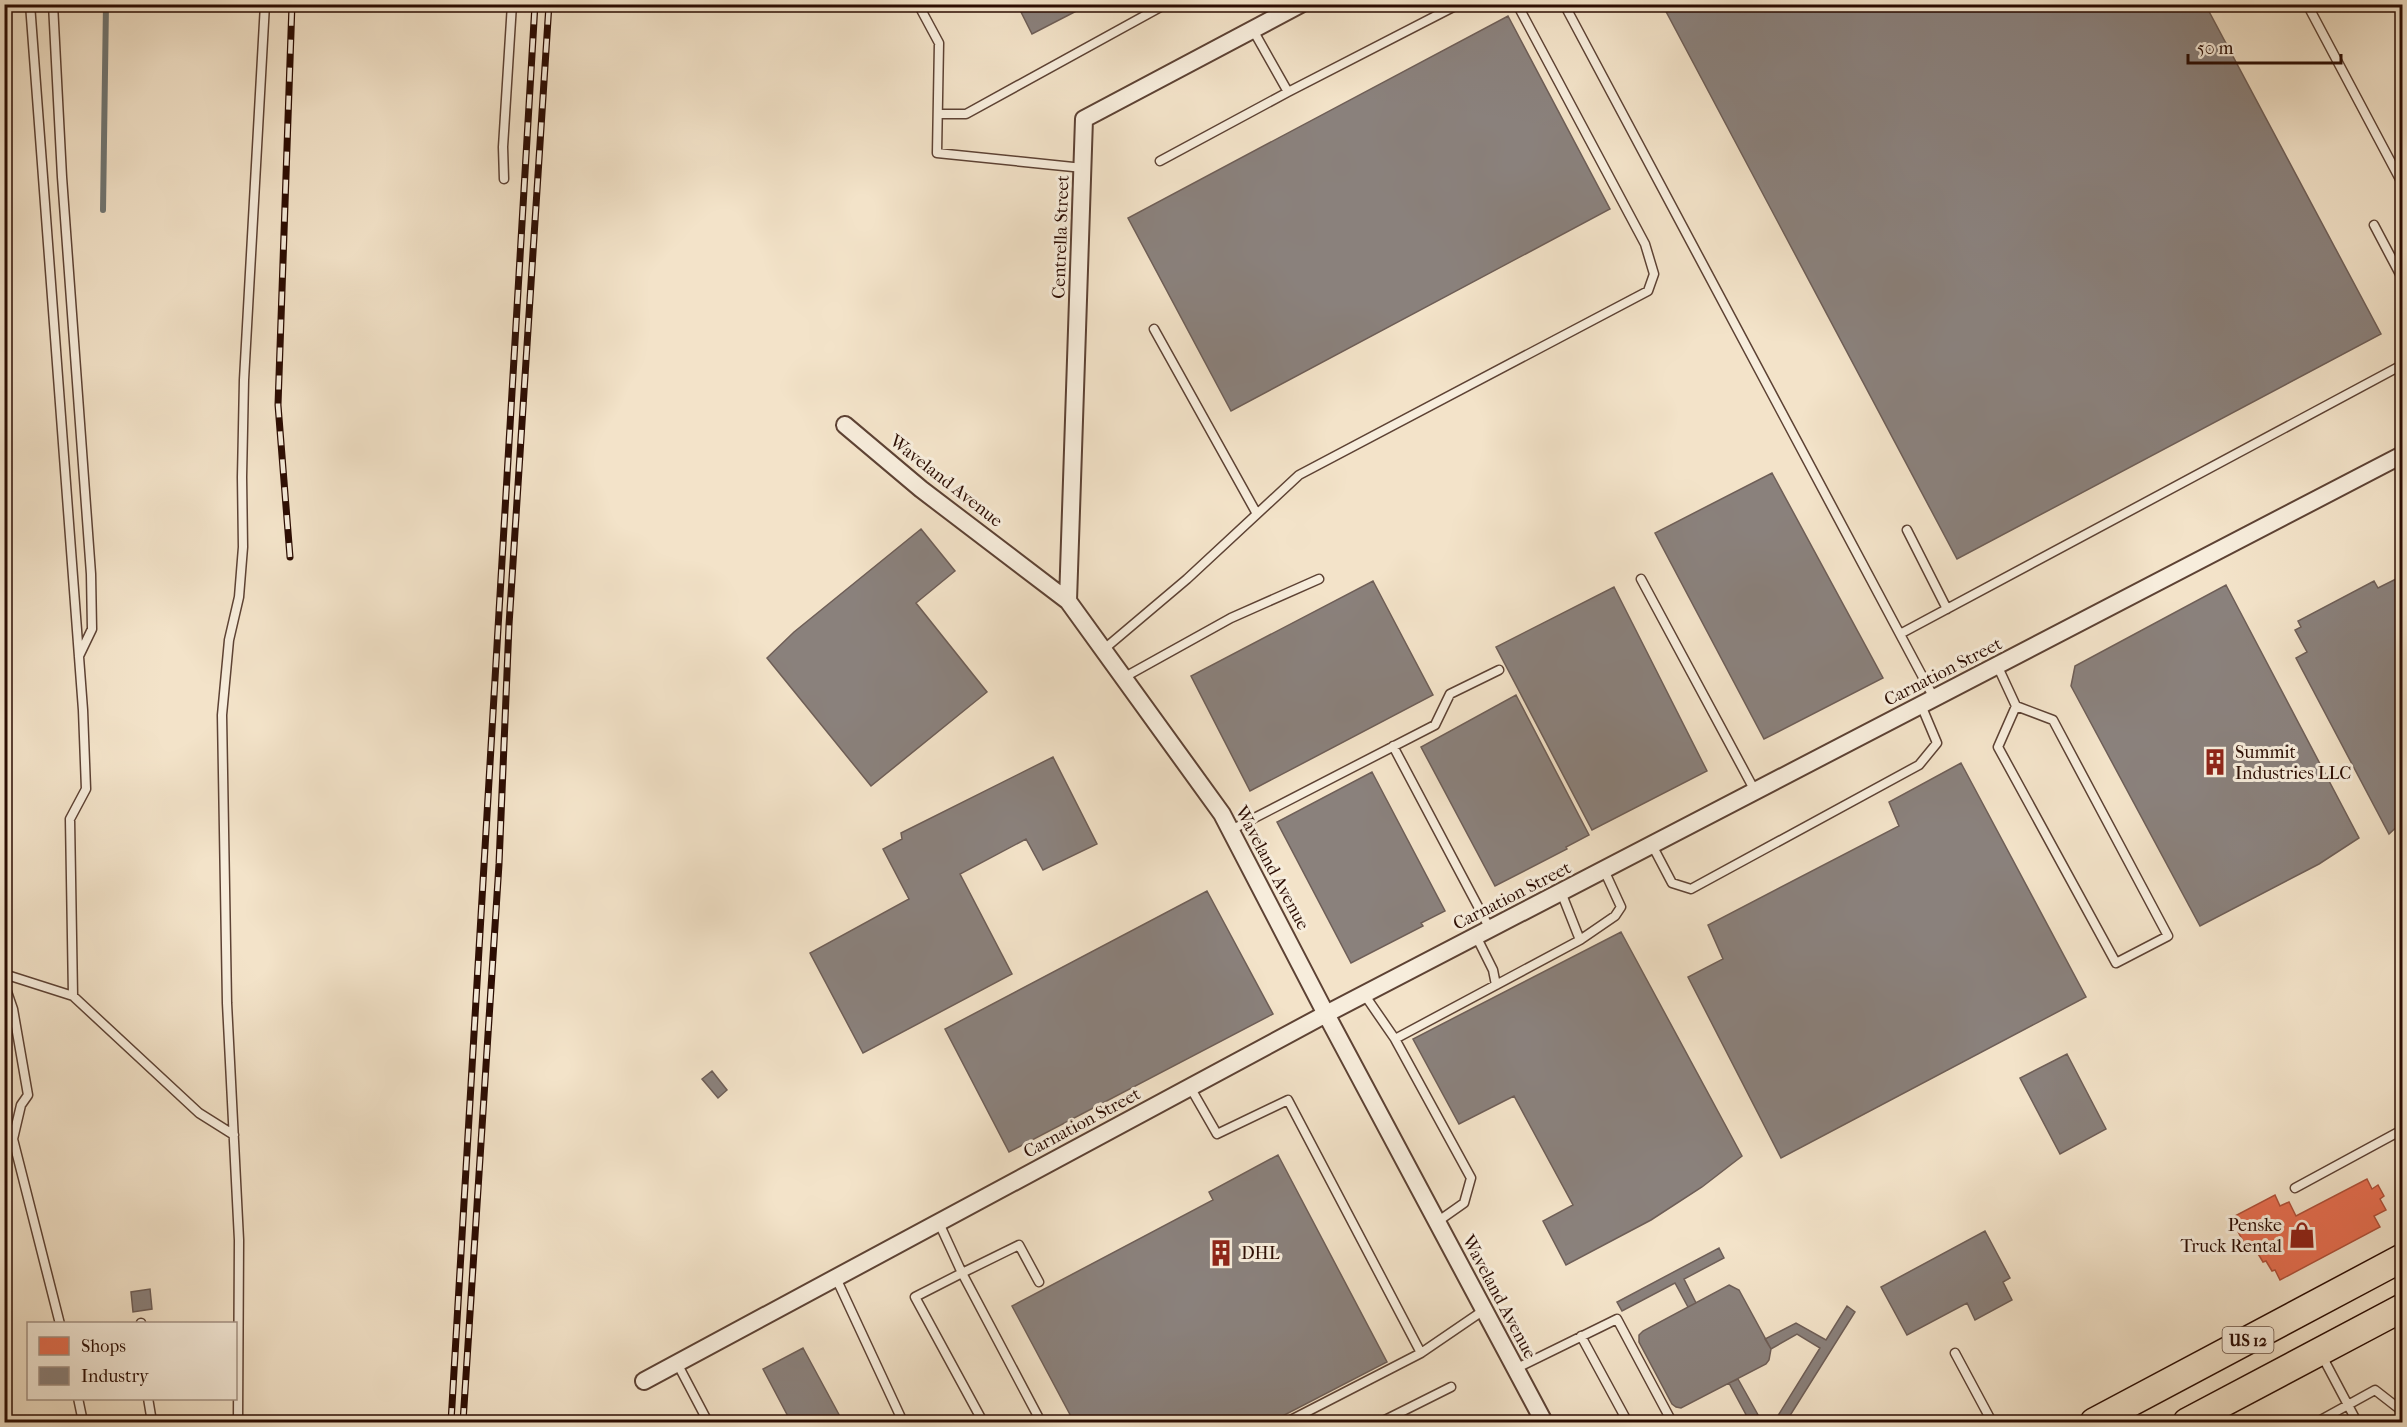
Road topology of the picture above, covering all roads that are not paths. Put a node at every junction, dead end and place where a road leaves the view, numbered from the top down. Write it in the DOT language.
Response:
graph roads {
  1 [pos="30,4"];
  2 [pos="53,4"];
  3 [pos="265,4"];
  4 [pos="512,4"];
  5 [pos="918,4"];
  6 [pos="1166,4"];
  7 [pos="1459,4"];
  8 [pos="1517,4"];
  9 [pos="1564,4"];
  10 [pos="2307,4"];
  11 [pos="1295,6"];
  12 [pos="1253,30"];
  13 [pos="1288,92"];
  14 [pos="938,114"];
  15 [pos="1160,161"];
  16 [pos="1083,168"];
  17 [pos="504,178"];
  18 [pos="2403,183"];
  19 [pos="2374,225"];
  20 [pos="2403,278"];
  21 [pos="1154,329"];
  22 [pos="2403,365"];
  23 [pos="845,425"];
  24 [pos="2403,455"];
  25 [pos="1257,514"];
  26 [pos="1907,530"];
  27 [pos="1319,579"];
  28 [pos="1641,579"];
  29 [pos="1068,601"];
  30 [pos="1947,609"];
  31 [pos="1900,634"];
  32 [pos="1103,650"];
  33 [pos="78,659"];
  34 [pos="1997,665"];
  35 [pos="1498,670"];
  36 [pos="1123,678"];
  37 [pos="1928,702"];
  38 [pos="2016,706"];
  39 [pos="1393,746"];
  40 [pos="1755,792"];
  41 [pos="1231,830"];
  42 [pos="1652,845"];
  43 [pos="1604,870"];
  44 [pos="1561,892"];
  45 [pos="1483,933"];
  46 [pos="1580,940"];
  47 [pos="4,974"];
  48 [pos="4,983"];
  49 [pos="1496,985"];
  50 [pos="1364,994"];
  51 [pos="73,996"];
  52 [pos="1326,1014"];
  53 [pos="1395,1039"];
  54 [pos="1190,1087"];
  55 [pos="2403,1130"];
  56 [pos="234,1135"];
  57 [pos="2295,1188"];
  58 [pos="939,1222"];
  59 [pos="1437,1222"];
  60 [pos="2403,1258"];
  61 [pos="962,1273"];
  62 [pos="836,1278"];
  63 [pos="1039,1282"];
  64 [pos="2403,1308"];
  65 [pos="1484,1310"];
  66 [pos="60,1322"];
  67 [pos="1581,1336"];
  68 [pos="2320,1352"];
  69 [pos="1421,1353"];
  70 [pos="1955,1353"];
  71 [pos="677,1363"];
  72 [pos="1515,1368"];
  73 [pos="644,1381"];
  74 [pos="1451,1387"];
  75 [pos="78,1400"];
  76 [pos="148,1400"];
  77 [pos="2348,1405"];
  78 [pos="2403,1411"];
  79 [pos="2221,1414"];
  80 [pos="1626,1419"];
  81 [pos="83,1422"];
  82 [pos="152,1422"];
  83 [pos="238,1422"];
  84 [pos="708,1422"];
  85 [pos="903,1422"];
  86 [pos="983,1422"];
  87 [pos="1041,1422"];
  88 [pos="1287,1422"];
  89 [pos="1381,1422"];
  90 [pos="1544,1422"];
  91 [pos="1672,1422"];
  92 [pos="1992,1422"];
  93 [pos="2094,1422"];
  94 [pos="2187,1422"];
  95 [pos="2317,1422"];
  96 [pos="2357,1422"];
  1 -- 33 [label="lane"];
  2 -- 33 [label="lane"];
  3 -- 56 [label="lane"];
  4 -- 17 [label="lane"];
  5 -- 14 [label="lane"];
  6 -- 14 [label="lane"];
  7 -- 13 [label="lane"];
  8 -- 25 [label="lane"];
  9 -- 31 [label="lane"];
  10 -- 18 [label="lane"];
  11 -- 12 [label="street, Centrella Street"];
  12 -- 13 [label="lane"];
  12 -- 16 [label="street, Centrella Street"];
  13 -- 15 [label="lane"];
  14 -- 16 [label="lane"];
  16 -- 29 [label="street, Centrella Street"];
  19 -- 20 [label="lane"];
  21 -- 25 [label="lane"];
  22 -- 30 [label="lane"];
  23 -- 29 [label="street, Waveland Avenue"];
  24 -- 34 [label="street, Carnation Street"];
  25 -- 32 [label="lane"];
  26 -- 30 [label="lane"];
  27 -- 36 [label="lane"];
  28 -- 40 [label="lane"];
  29 -- 32 [label="street, Waveland Avenue"];
  30 -- 31 [label="lane"];
  31 -- 37 [label="lane"];
  32 -- 36 [label="street, Waveland Avenue"];
  33 -- 51 [label="lane"];
  34 -- 37 [label="street, Carnation Street"];
  34 -- 38 [label="lane"];
  35 -- 39 [label="lane"];
  36 -- 41 [label="street, Waveland Avenue"];
  37 -- 40 [label="street, Carnation Street"];
  37 -- 42 [label="lane"];
  38 -- 38 [label="lane"];
  39 -- 41 [label="lane"];
  39 -- 45 [label="lane"];
  40 -- 42 [label="street, Carnation Street"];
  41 -- 52 [label="street, Waveland Avenue"];
  42 -- 43 [label="street, Carnation Street"];
  43 -- 44 [label="street, Carnation Street"];
  43 -- 46 [label="lane"];
  44 -- 45 [label="street, Carnation Street"];
  44 -- 46 [label="lane"];
  45 -- 49 [label="lane"];
  45 -- 50 [label="street, Carnation Street"];
  46 -- 49 [label="lane"];
  47 -- 51 [label="lane"];
  48 -- 66 [label="lane"];
  49 -- 53 [label="lane"];
  50 -- 52 [label="street, Carnation Street"];
  50 -- 53 [label="lane"];
  51 -- 56 [label="lane"];
  52 -- 54 [label="street, Carnation Street"];
  52 -- 59 [label="street, Waveland Avenue"];
  53 -- 59 [label="lane"];
  54 -- 58 [label="street, Carnation Street"];
  54 -- 69 [label="lane"];
  55 -- 57 [label="lane"];
  56 -- 83 [label="lane"];
  58 -- 61 [label="lane"];
  58 -- 62 [label="street, Carnation Street"];
  59 -- 65 [label="street, Waveland Avenue"];
  60 -- 93 [label="main road, US 12"];
  61 -- 63 [label="lane"];
  61 -- 86 [label="lane"];
  61 -- 87 [label="lane"];
  62 -- 71 [label="street, Carnation Street"];
  62 -- 85 [label="lane"];
  64 -- 68 [label="main road, US 12"];
  65 -- 69 [label="lane"];
  65 -- 72 [label="street, Waveland Avenue"];
  67 -- 72 [label="lane"];
  67 -- 80 [label="lane"];
  67 -- 91 [label="lane"];
  68 -- 77 [label="lane"];
  68 -- 79 [label="main road, US 12"];
  69 -- 88 [label="lane"];
  70 -- 92 [label="lane"];
  71 -- 73 [label="street, Carnation Street"];
  71 -- 84 [label="lane"];
  72 -- 90 [label="street, Waveland Avenue"];
  74 -- 89 [label="lane"];
  75 -- 81 [label="lane"];
  76 -- 82 [label="lane"];
  77 -- 78 [label="lane"];
  77 -- 95 [label="lane"];
  77 -- 96 [label="lane"];
  79 -- 94 [label="main road, US 12"];
}
